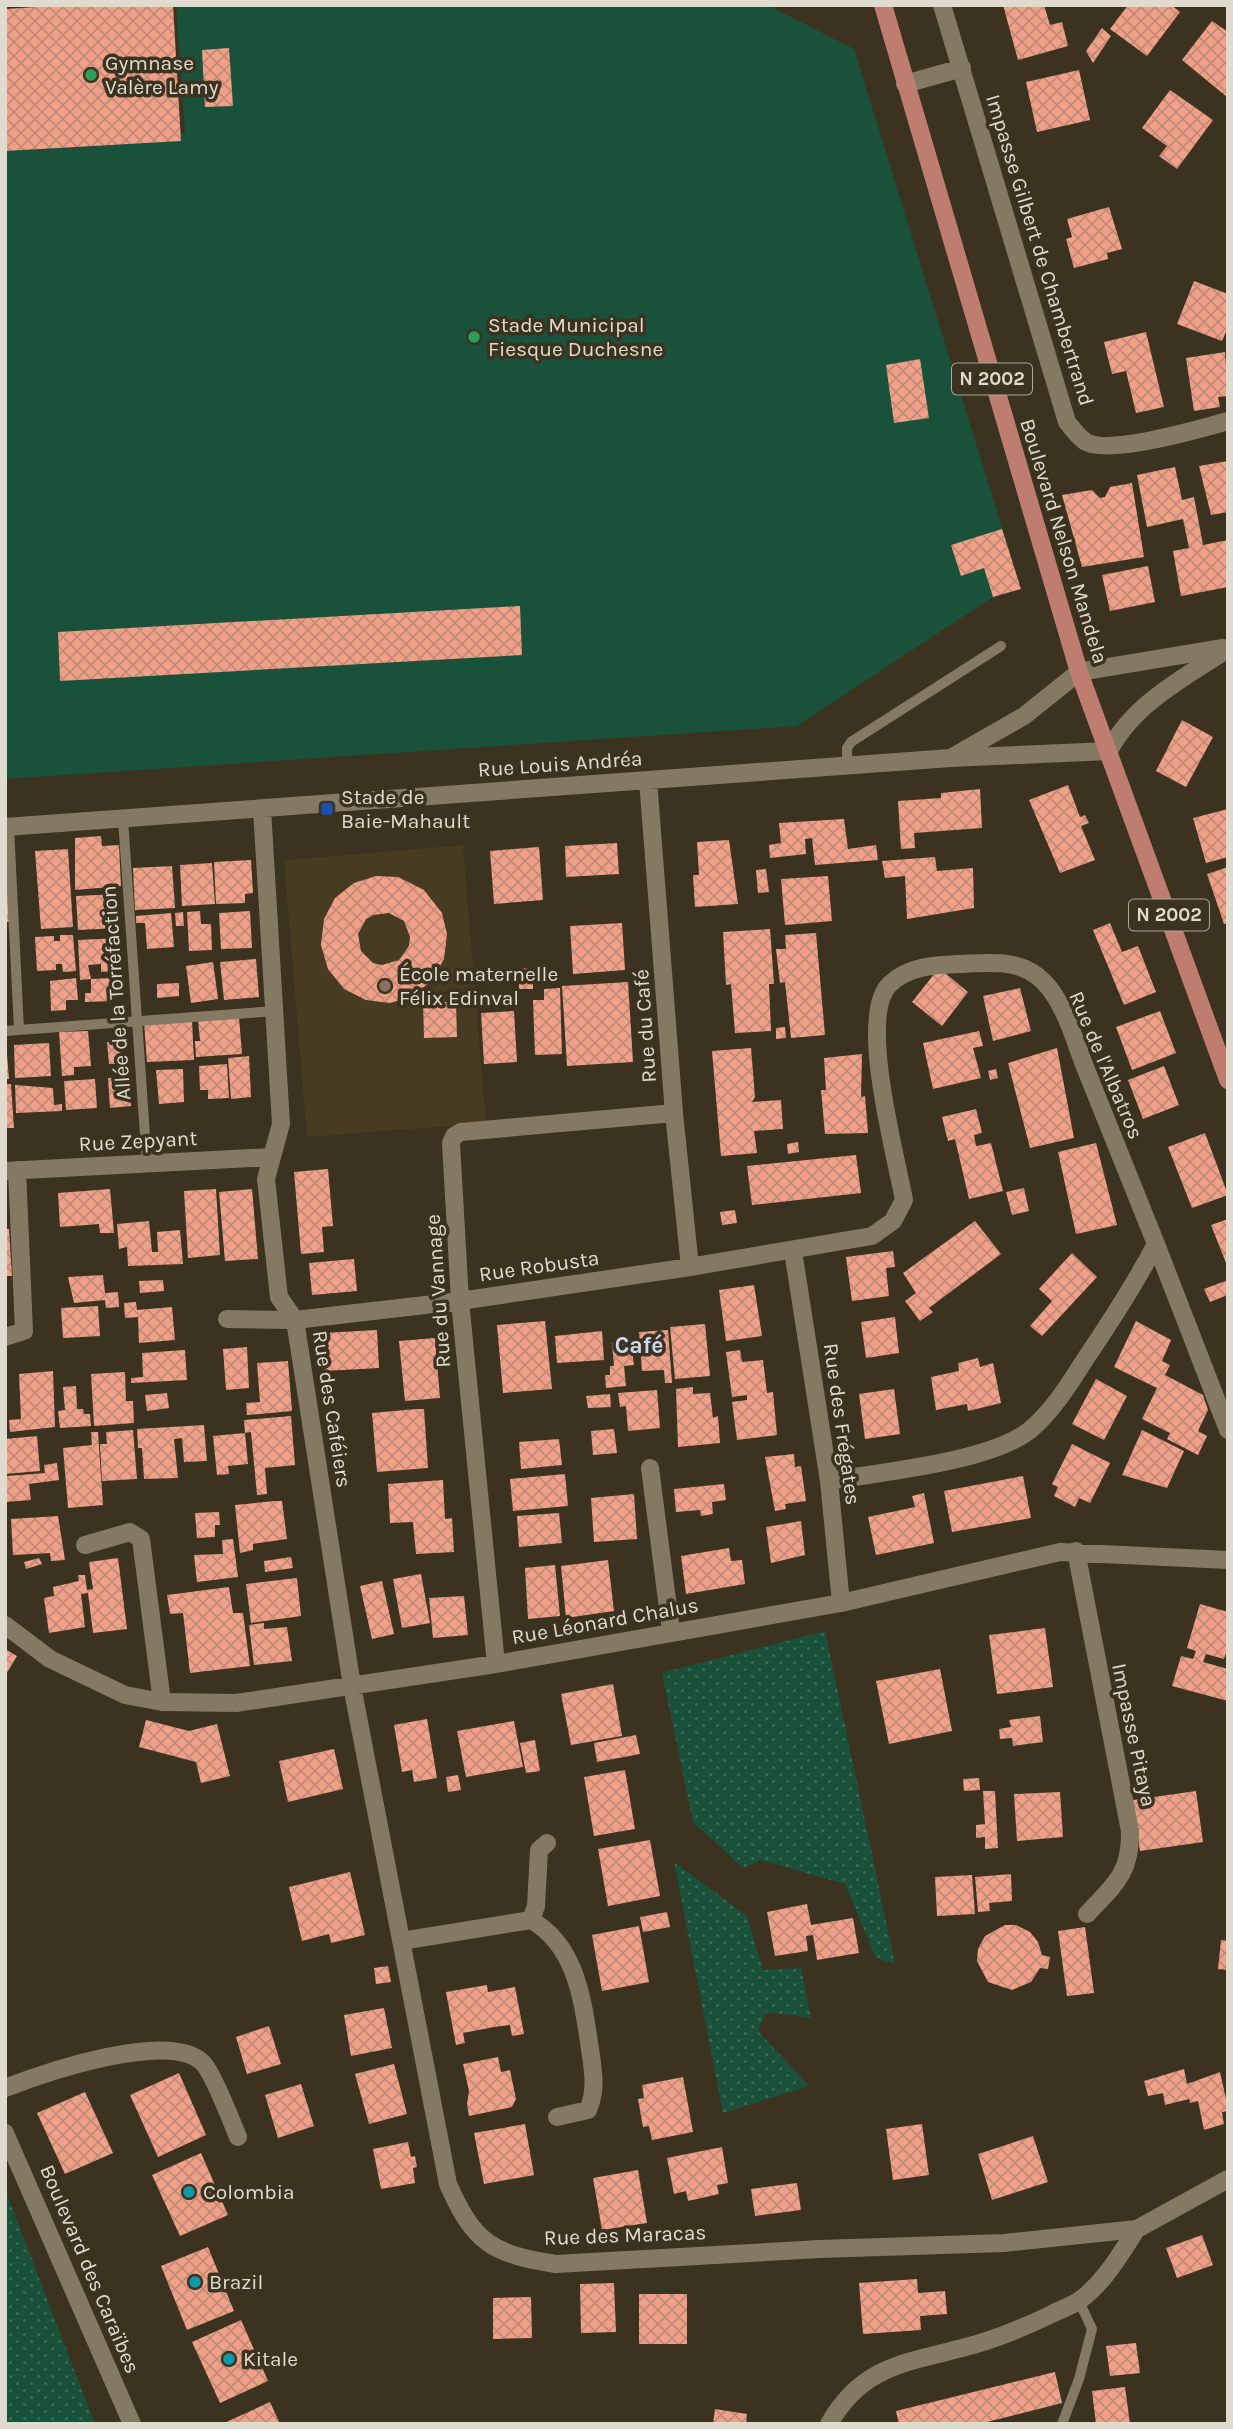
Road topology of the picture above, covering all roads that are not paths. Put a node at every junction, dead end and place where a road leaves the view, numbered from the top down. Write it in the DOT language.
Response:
graph roads {
  1 [pos="883,5"];
  2 [pos="942,5"];
  3 [pos="962,68"];
  4 [pos="905,84"];
  5 [pos="1228,421"];
  6 [pos="1001,646"];
  7 [pos="1228,648"];
  8 [pos="1079,672"];
  9 [pos="1109,751"];
  10 [pos="951,758"];
  11 [pos="847,765"];
  12 [pos="648,780"];
  13 [pos="262,808"];
  14 [pos="123,819"];
  15 [pos="7,827"];
  16 [pos="275,1011"];
  17 [pos="137,1021"];
  18 [pos="19,1030"];
  19 [pos="5,1031"];
  20 [pos="1228,1080"];
  21 [pos="674,1114"];
  22 [pos="272,1157"];
  23 [pos="147,1164"];
  24 [pos="11,1170"];
  25 [pos="1156,1244"];
  26 [pos="793,1251"];
  27 [pos="690,1267"];
  28 [pos="460,1301"];
  29 [pos="227,1319"];
  30 [pos="295,1321"];
  31 [pos="5,1337"];
  32 [pos="1228,1430"];
  33 [pos="650,1468"];
  34 [pos="829,1481"];
  35 [pos="85,1545"];
  36 [pos="1076,1551"];
  37 [pos="1228,1560"];
  38 [pos="841,1604"];
  39 [pos="5,1625"];
  40 [pos="671,1631"];
  41 [pos="496,1664"];
  42 [pos="352,1686"];
  43 [pos="162,1702"];
  44 [pos="547,1843"];
  45 [pos="1087,1914"];
  46 [pos="531,1920"];
  47 [pos="401,1941"];
  48 [pos="5,2088"];
  49 [pos="557,2117"];
  50 [pos="5,2133"];
  51 [pos="238,2137"];
  52 [pos="1228,2179"];
  53 [pos="1137,2229"];
  54 [pos="1079,2301"];
  55 [pos="132,2424"];
  56 [pos="829,2424"];
  57 [pos="1062,2424"];
  1 -- 4 [label="main road, Boulevard Nelson Mandela / N 2002"];
  2 -- 3 [label="street, Impasse Gilbert de Chambertrand"];
  3 -- 4 [label="street"];
  3 -- 5 [label="street, Impasse Gilbert de Chambertrand"];
  4 -- 8 [label="main road, Boulevard Nelson Mandela / N 2002"];
  6 -- 11 [label="lane"];
  7 -- 8 [label="street"];
  7 -- 9 [label="street"];
  8 -- 9 [label="main road, Boulevard Nelson Mandela / N 2002"];
  8 -- 10 [label="street, Rue Louis Andréa"];
  9 -- 10 [label="street, Rue Louis Andréa"];
  9 -- 20 [label="main road, Boulevard Nelson Mandela / N 2002"];
  10 -- 11 [label="street, Rue Louis Andréa"];
  11 -- 12 [label="street, Rue Louis Andréa"];
  12 -- 13 [label="street, Rue Louis Andréa"];
  12 -- 21 [label="street, Rue du Café"];
  13 -- 14 [label="street, Rue Louis Andréa"];
  13 -- 16 [label="street, Rue des Caféiers"];
  14 -- 15 [label="street, Rue Louis Andréa"];
  14 -- 17 [label="lane, Allée de la Torréfaction"];
  15 -- 18 [label="lane"];
  16 -- 17 [label="lane"];
  16 -- 22 [label="street, Rue des Caféiers"];
  17 -- 18 [label="lane"];
  17 -- 23 [label="lane, Allée de la Torréfaction"];
  18 -- 19 [label="lane"];
  21 -- 27 [label="street, Rue du Café"];
  21 -- 28 [label="street, Rue du Vannage"];
  22 -- 23 [label="street, Rue Zepyant"];
  22 -- 30 [label="street, Rue des Caféiers"];
  23 -- 24 [label="street, Rue Zepyant"];
  24 -- 31 [label="street"];
  25 -- 26 [label="street, Rue de l'Albatros"];
  25 -- 32 [label="street"];
  25 -- 34 [label="street"];
  26 -- 27 [label="street, Rue Robusta"];
  26 -- 34 [label="street, Rue des Frégates"];
  27 -- 28 [label="street, Rue Robusta"];
  28 -- 30 [label="street, Rue Robusta"];
  28 -- 41 [label="street, Rue du Vannage"];
  29 -- 30 [label="street, Rue Robusta"];
  30 -- 42 [label="street, Rue des Caféiers"];
  33 -- 40 [label="street"];
  34 -- 38 [label="street, Rue des Frégates"];
  35 -- 43 [label="street"];
  36 -- 37 [label="street, Rue Léonard Chalus"];
  36 -- 38 [label="street, Rue Léonard Chalus"];
  36 -- 45 [label="street, Impasse Pitaya"];
  38 -- 40 [label="street, Rue Léonard Chalus"];
  39 -- 43 [label="street, Rue Léonard Chalus"];
  40 -- 41 [label="street, Rue Léonard Chalus"];
  41 -- 42 [label="street, Rue Léonard Chalus"];
  42 -- 43 [label="street, Rue Léonard Chalus"];
  42 -- 47 [label="street, Rue des Maracas"];
  44 -- 46 [label="street"];
  46 -- 47 [label="street"];
  46 -- 49 [label="street"];
  47 -- 53 [label="street, Rue des Maracas"];
  48 -- 51 [label="street"];
  50 -- 55 [label="street, Boulevard des Caraïbes"];
  52 -- 53 [label="street"];
  53 -- 54 [label="street"];
  54 -- 56 [label="street"];
  54 -- 57 [label="lane"];
}
